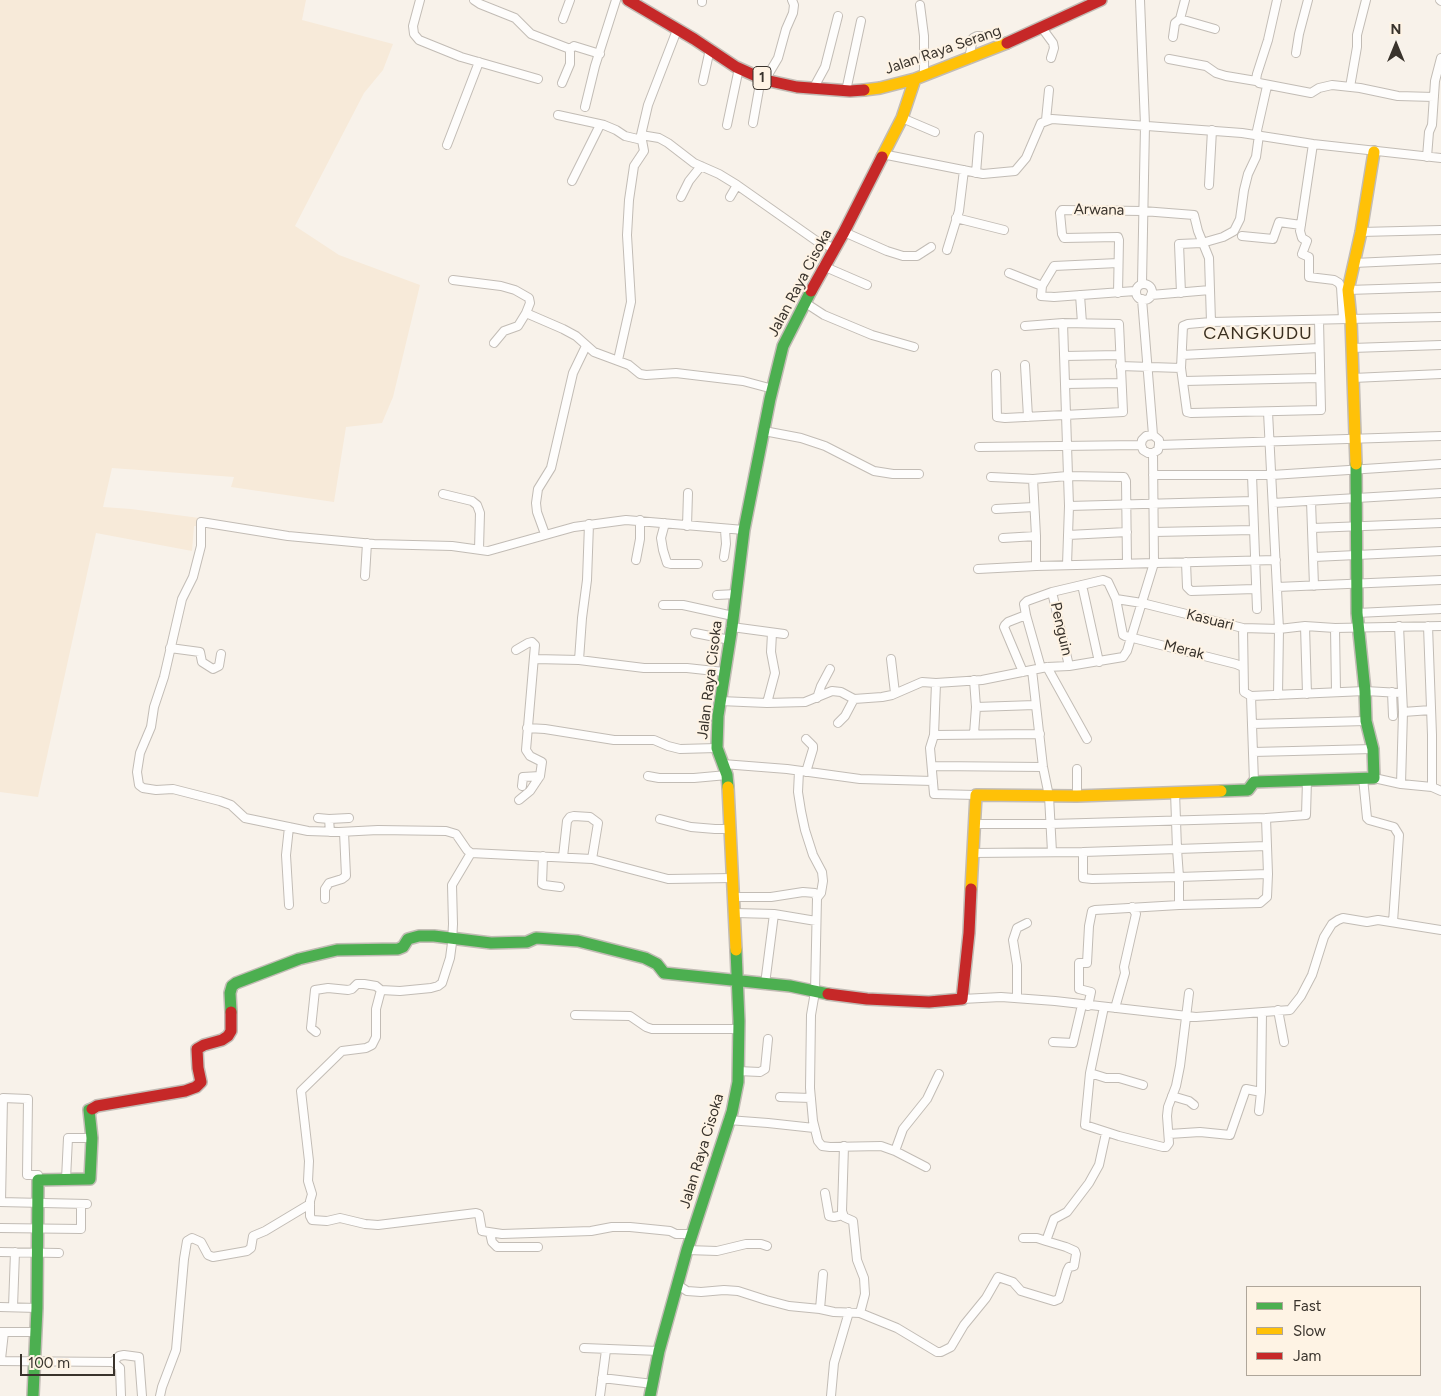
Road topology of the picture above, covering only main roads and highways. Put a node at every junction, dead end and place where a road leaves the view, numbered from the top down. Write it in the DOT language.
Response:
graph roads {
  1 [pos="628,0"];
  2 [pos="1101,0"];
  3 [pos="919,77"];
  4 [pos="1374,152"];
  5 [pos="738,981"];
  6 [pos="33,1396"];
  7 [pos="650,1396"];
  1 -- 3 [label="main road, Jalan Raya Serang / 1"];
  2 -- 3 [label="main road, Jalan Raya Serang / 1"];
  3 -- 5 [label="main road, Jalan Raya Cisoka"];
  4 -- 5 [label="main road"];
  5 -- 6 [label="main road"];
  5 -- 7 [label="main road, Jalan Raya Cisoka"];
}
